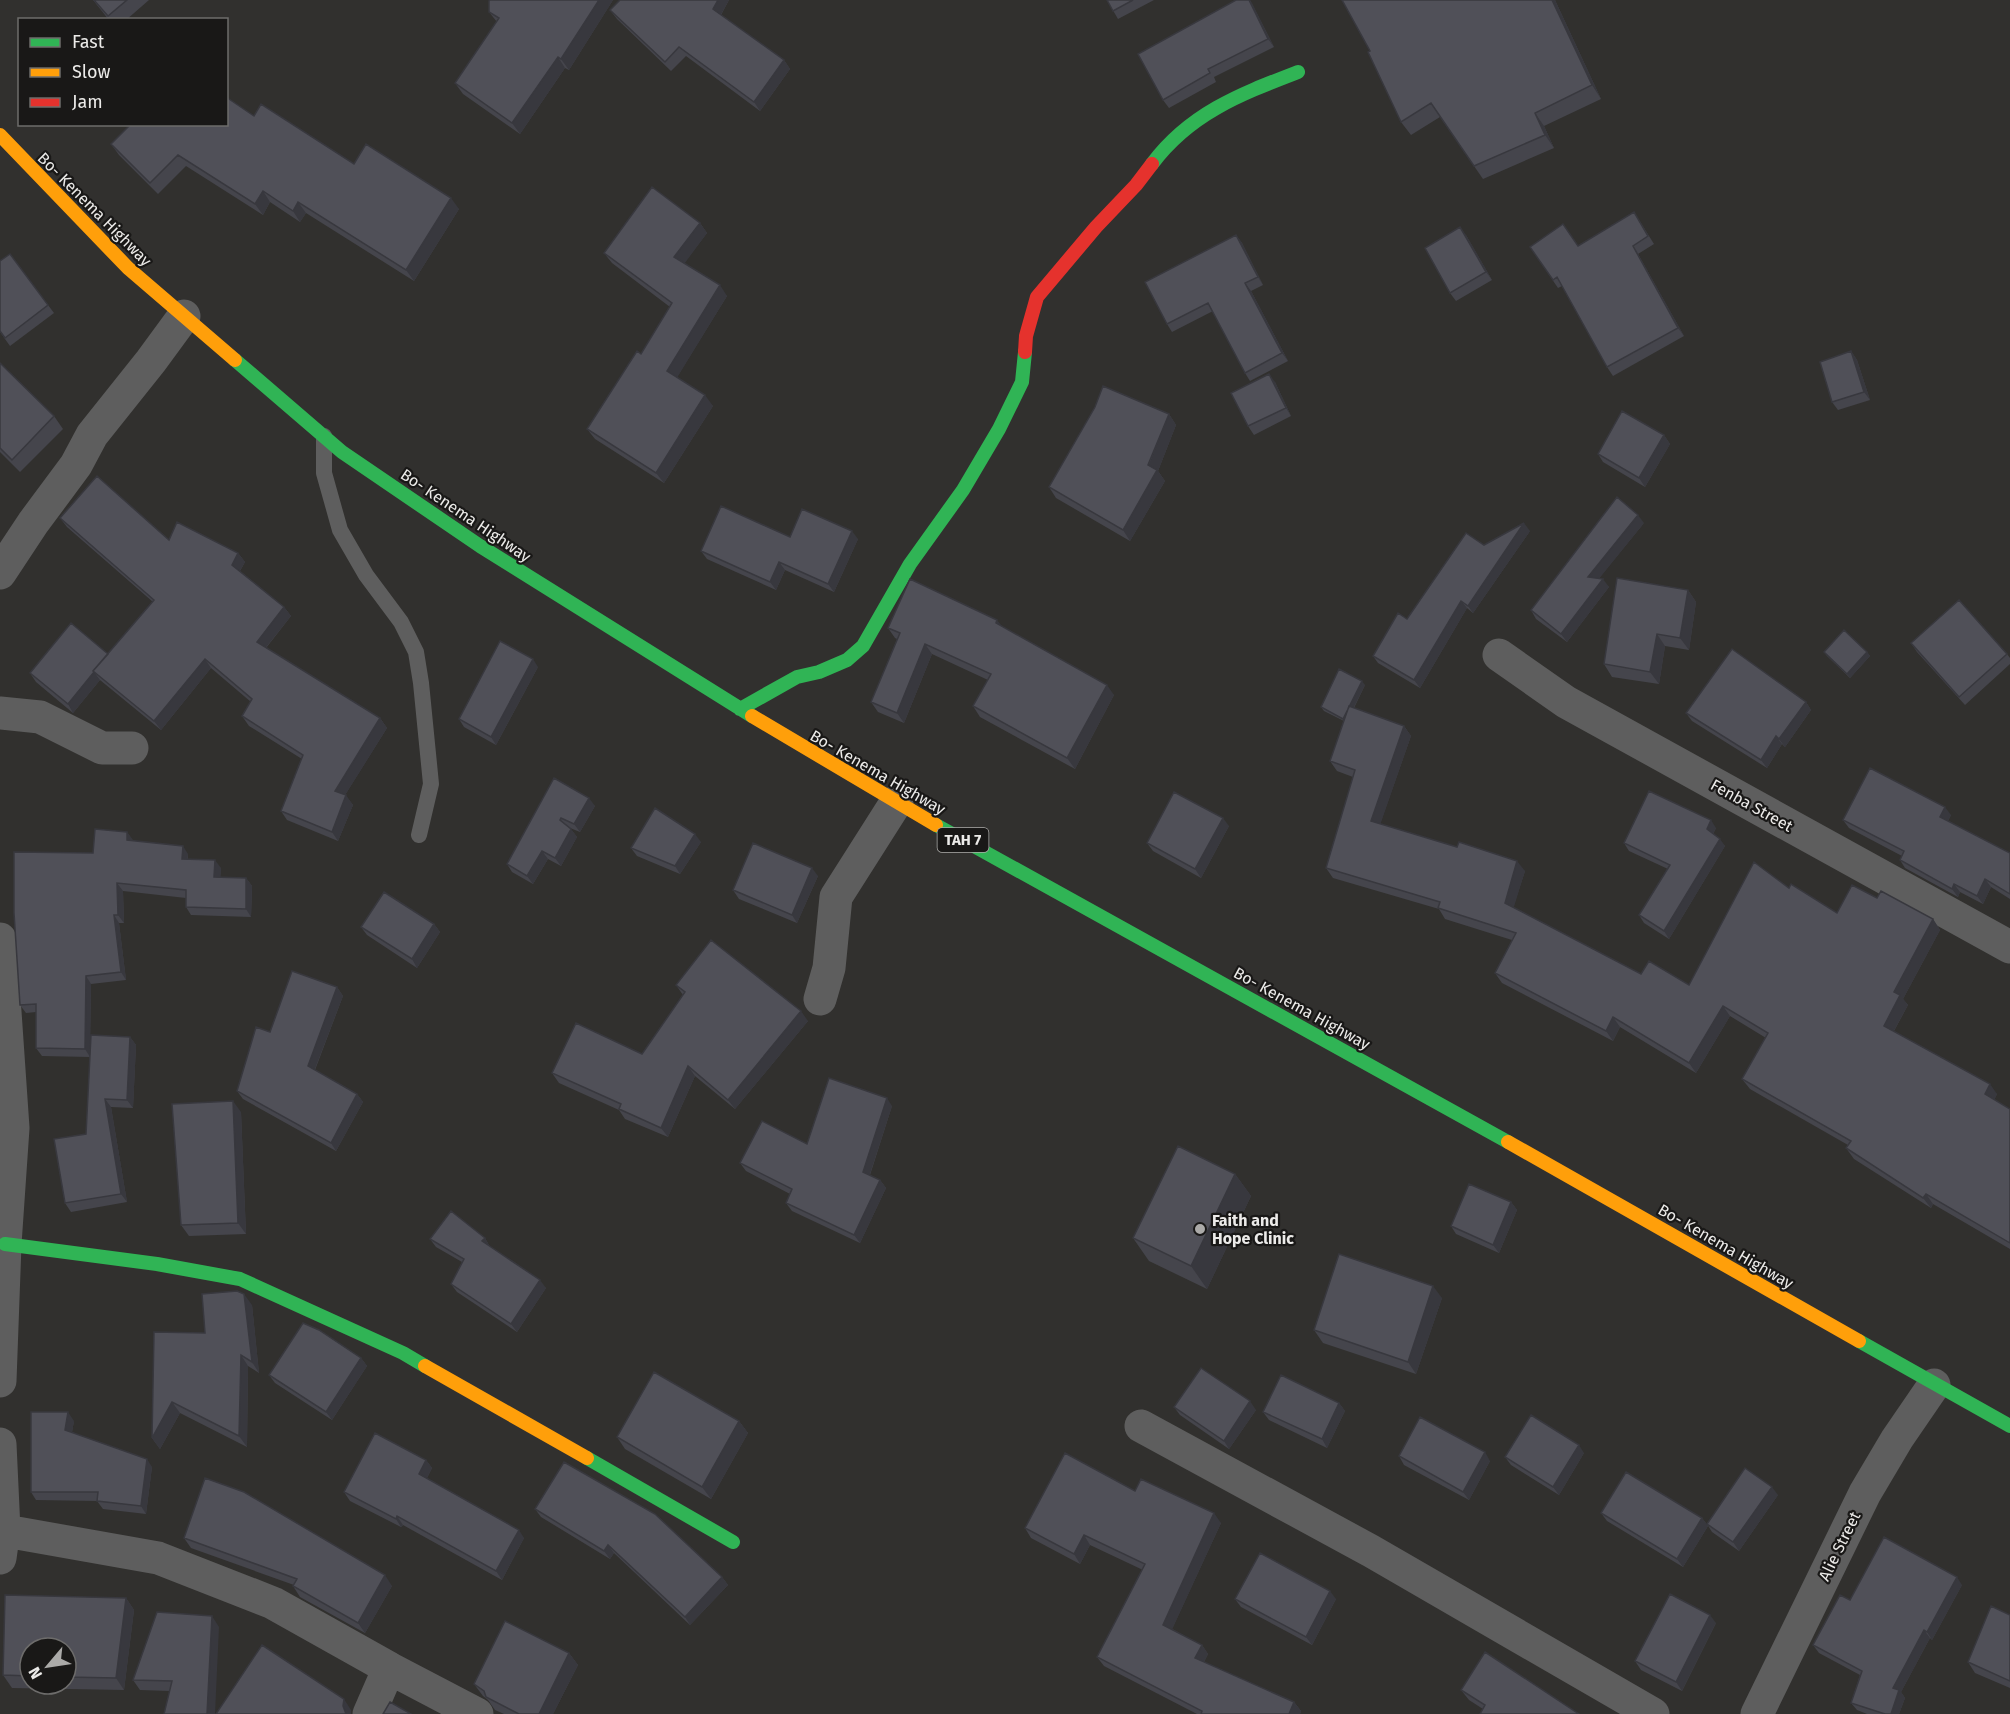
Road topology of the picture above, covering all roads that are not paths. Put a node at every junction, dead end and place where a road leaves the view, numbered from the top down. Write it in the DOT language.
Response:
graph roads {
  1 [pos="1298,72"];
  2 [pos="0,135"];
  3 [pos="184,316"];
  4 [pos="324,436"];
  5 [pos="0,573"];
  6 [pos="1499,655"];
  7 [pos="740,709"];
  8 [pos="0,713"];
  9 [pos="132,748"];
  10 [pos="897,801"];
  11 [pos="419,835"];
  12 [pos="0,939"];
  13 [pos="2010,947"];
  14 [pos="820,999"];
  15 [pos="5,1244"];
  16 [pos="0,1381"];
  17 [pos="1934,1385"];
  18 [pos="1141,1426"];
  19 [pos="2010,1426"];
  20 [pos="0,1444"];
  21 [pos="1,1539"];
  22 [pos="733,1542"];
  23 [pos="389,1668"];
  24 [pos="369,1714"];
  25 [pos="477,1714"];
  26 [pos="1653,1714"];
  27 [pos="1757,1714"];
  1 -- 7 [label="main road"];
  2 -- 3 [label="main road, Bo- Kenema Highway / TAH 7"];
  3 -- 4 [label="main road, Bo- Kenema Highway / TAH 7"];
  3 -- 5 [label="street"];
  4 -- 7 [label="main road, Bo- Kenema Highway / TAH 7"];
  4 -- 11 [label="lane"];
  6 -- 13 [label="street, Fenba Street"];
  7 -- 10 [label="main road, Bo- Kenema Highway / TAH 7"];
  8 -- 9 [label="street"];
  10 -- 14 [label="street"];
  10 -- 17 [label="main road, Bo- Kenema Highway / TAH 7"];
  12 -- 15 [label="street"];
  15 -- 16 [label="street"];
  15 -- 22 [label="main road"];
  17 -- 19 [label="main road, Bo- Kenema Highway / TAH 7"];
  17 -- 27 [label="street, Alie Street"];
  18 -- 26 [label="street"];
  20 -- 21 [label="street"];
  21 -- 23 [label="street"];
  23 -- 24 [label="street"];
  23 -- 25 [label="street"];
}
